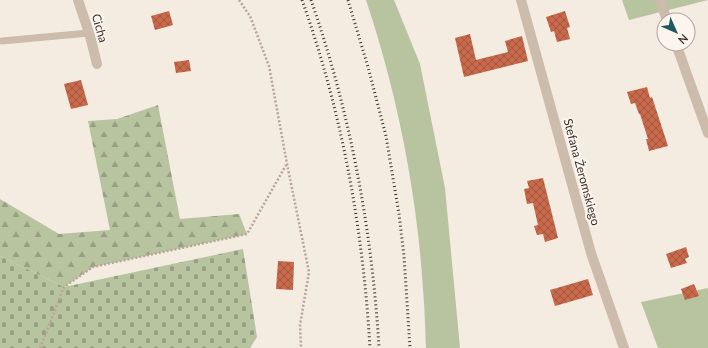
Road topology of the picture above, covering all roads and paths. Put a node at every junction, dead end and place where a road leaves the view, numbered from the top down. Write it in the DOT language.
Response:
graph roads {
  1 [pos="78,0"];
  2 [pos="239,0"];
  3 [pos="521,0"];
  4 [pos="660,0"];
  5 [pos="664,12"];
  6 [pos="89,34"];
  7 [pos="2,41"];
  8 [pos="679,52"];
  9 [pos="97,64"];
  10 [pos="708,133"];
  11 [pos="287,164"];
  12 [pos="40,348"];
  13 [pos="301,348"];
  14 [pos="624,348"];
  1 -- 6 [label="street, Cicha"];
  2 -- 11 [label="path"];
  3 -- 14 [label="street, Stefana Żeromskiego"];
  4 -- 5 [label="street"];
  6 -- 7 [label="lane"];
  6 -- 9 [label="street, Cicha"];
  8 -- 10 [label="street"];
  11 -- 12 [label="path"];
  11 -- 13 [label="path"];
}
